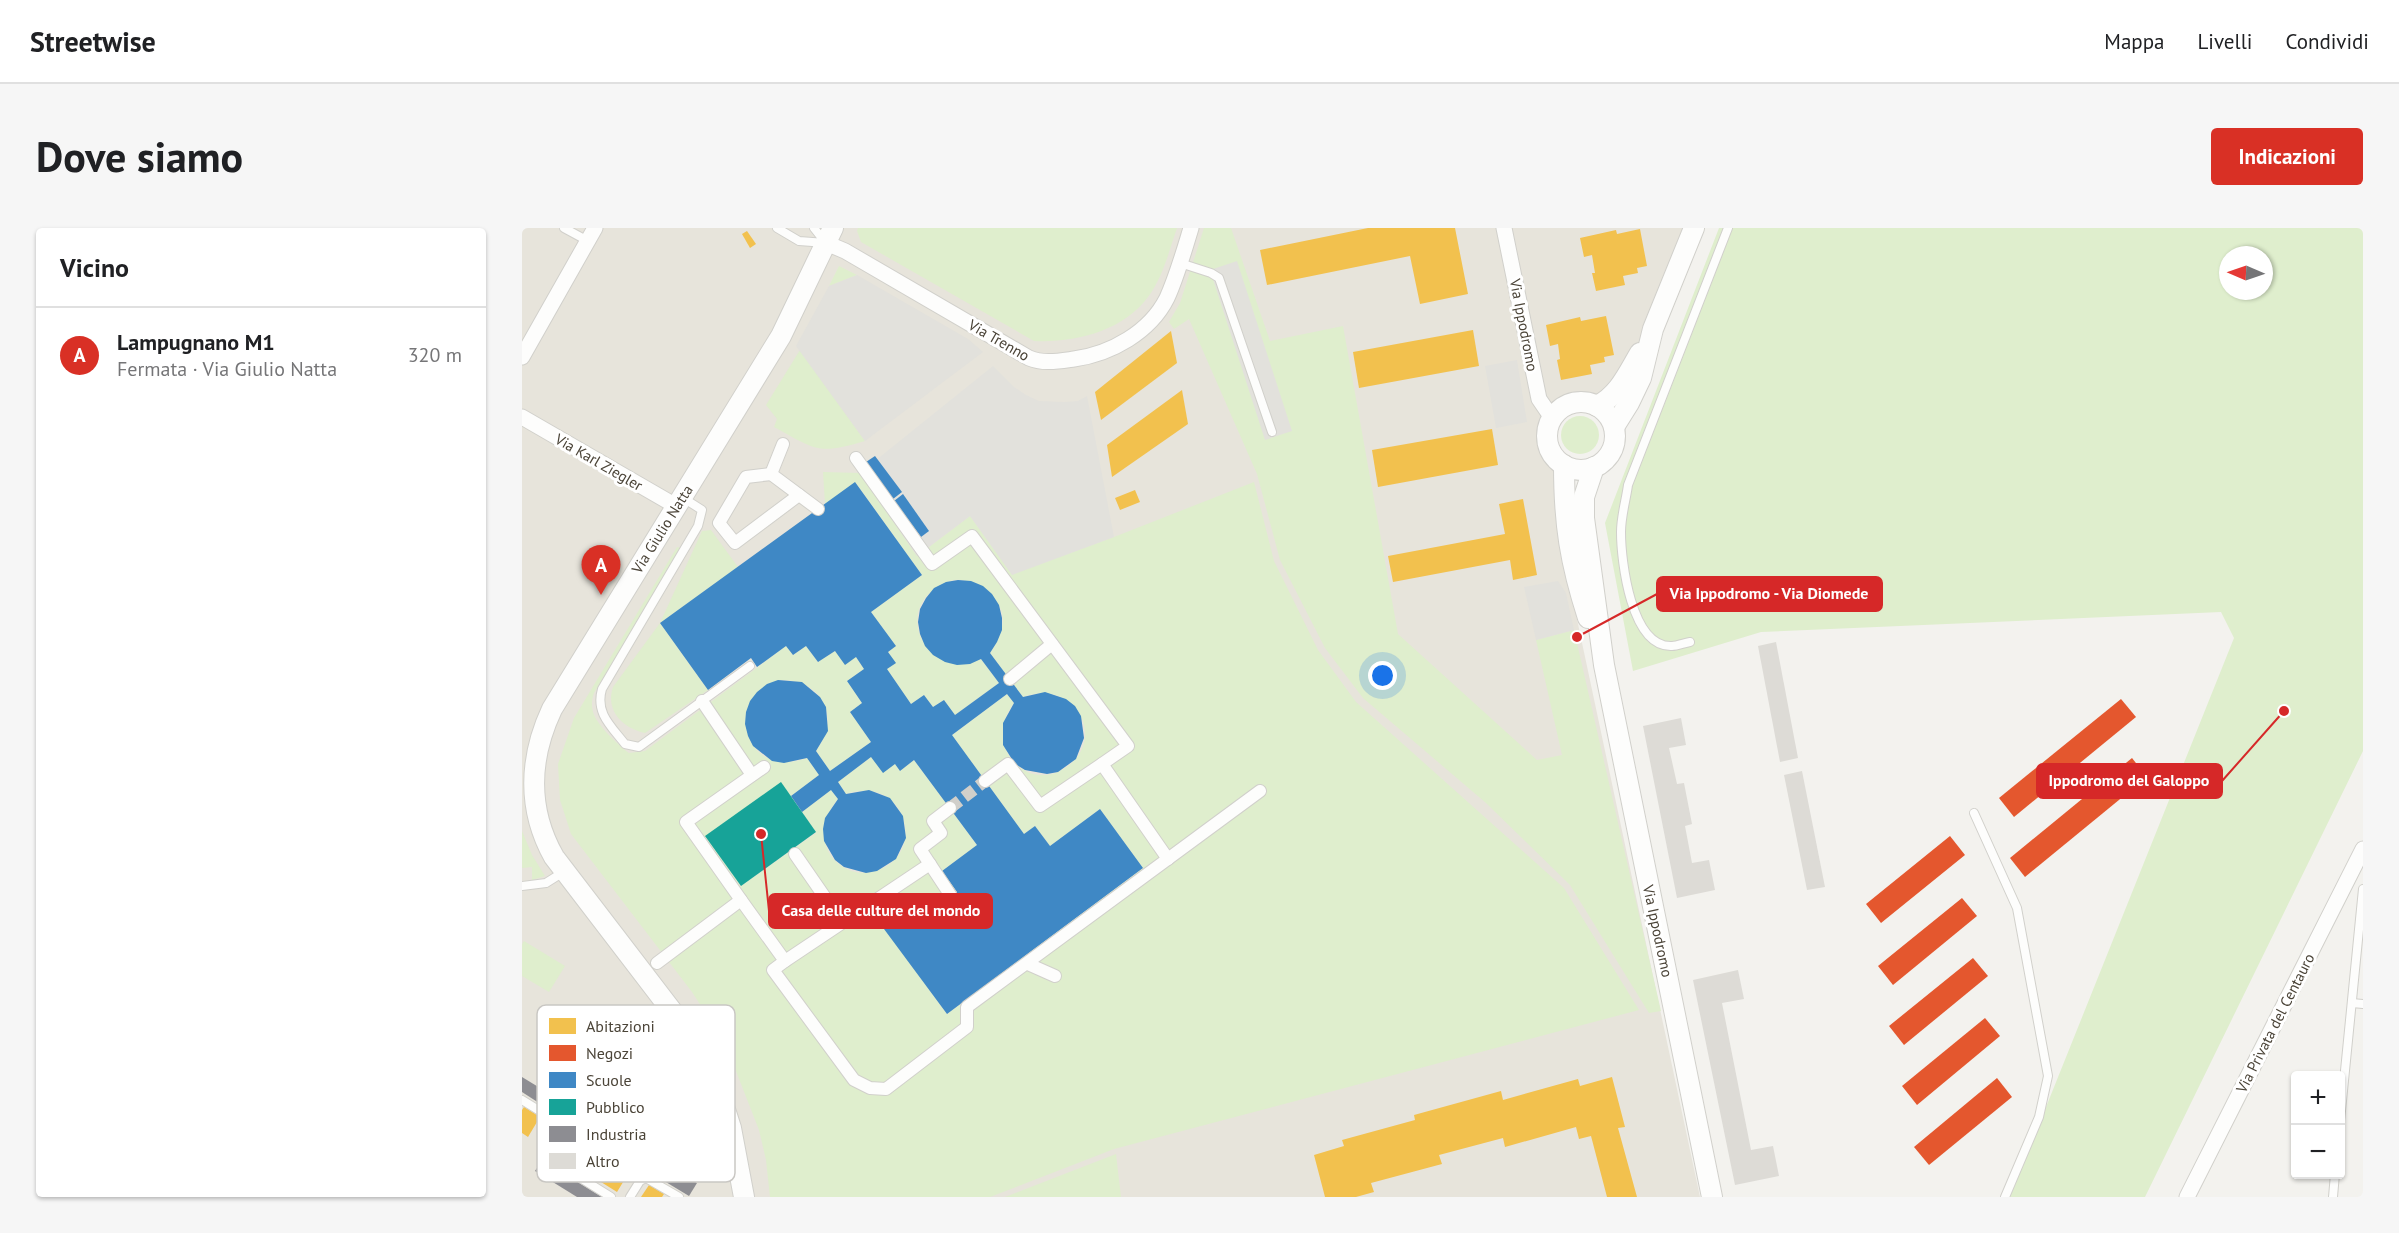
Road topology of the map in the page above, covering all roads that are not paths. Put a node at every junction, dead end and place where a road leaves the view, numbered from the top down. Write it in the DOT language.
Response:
graph roads {
  1 [pos="564,228"];
  2 [pos="777,228"];
  3 [pos="1191,228"];
  4 [pos="1504,228"];
  5 [pos="1694,228"];
  6 [pos="1728,228"];
  7 [pos="824,233"];
  8 [pos="592,235"];
  9 [pos="1180,263"];
  10 [pos="1653,329"];
  11 [pos="522,357"];
  12 [pos="1597,406"];
  13 [pos="522,417"];
  14 [pos="1552,418"];
  15 [pos="1614,427"];
  16 [pos="1272,432"];
  17 [pos="783,444"];
  18 [pos="856,458"];
  19 [pos="1564,465"];
  20 [pos="1594,467"];
  21 [pos="771,474"];
  22 [pos="799,495"];
  23 [pos="679,502"];
  24 [pos="818,509"];
  25 [pos="1690,642"];
  26 [pos="1052,644"];
  27 [pos="1604,665"];
  28 [pos="750,666"];
  29 [pos="1010,679"];
  30 [pos="702,701"];
  31 [pos="1102,764"];
  32 [pos="764,767"];
  33 [pos="752,775"];
  34 [pos="986,781"];
  35 [pos="527,787"];
  36 [pos="1260,791"];
  37 [pos="950,808"];
  38 [pos="1974,813"];
  39 [pos="2363,849"];
  40 [pos="795,854"];
  41 [pos="1168,860"];
  42 [pos="930,864"];
  43 [pos="565,871"];
  44 [pos="522,886"];
  45 [pos="2363,889"];
  46 [pos="951,896"];
  47 [pos="741,900"];
  48 [pos="842,922"];
  49 [pos="785,961"];
  50 [pos="657,963"];
  51 [pos="1028,964"];
  52 [pos="1055,976"];
  53 [pos="2352,1003"];
  54 [pos="2363,1004"];
  55 [pos="667,1005"];
  56 [pos="2345,1072"];
  57 [pos="522,1100"];
  58 [pos="537,1109"];
  59 [pos="735,1145"];
  60 [pos="2335,1179"];
  61 [pos="587,1182"];
  62 [pos="638,1182"];
  63 [pos="653,1182"];
  64 [pos="611,1197"];
  65 [pos="630,1197"];
  66 [pos="679,1197"];
  67 [pos="744,1197"];
  68 [pos="1712,1197"];
  69 [pos="2005,1197"];
  70 [pos="2187,1197"];
  71 [pos="2333,1197"];
  1 -- 8 [label="lane"];
  2 -- 7 [label="lane"];
  3 -- 9 [label="street, Via Trenno"];
  4 -- 14 [label="street, Via Ippodromo"];
  5 -- 10 [label="street"];
  6 -- 25 [label="lane"];
  7 -- 9 [label="street, Via Trenno"];
  7 -- 23 [label="street, Via Giulio Natta"];
  8 -- 11 [label="street"];
  9 -- 16 [label="lane"];
  10 -- 12 [label="street"];
  10 -- 15 [label="street"];
  12 -- 14 [label="street"];
  12 -- 15 [label="street"];
  13 -- 23 [label="street, Via Karl Ziegler"];
  14 -- 19 [label="street"];
  15 -- 20 [label="street"];
  17 -- 21 [label="street"];
  18 -- 26 [label="street"];
  19 -- 20 [label="street"];
  19 -- 27 [label="street, Via Ippodromo"];
  20 -- 27 [label="street, Via Ippodromo"];
  21 -- 22 [label="street"];
  21 -- 22 [label="street"];
  22 -- 24 [label="street"];
  23 -- 30 [label="lane"];
  23 -- 35 [label="street, Via Giulio Natta"];
  26 -- 29 [label="street"];
  26 -- 31 [label="street"];
  27 -- 68 [label="street, Via Ippodromo"];
  28 -- 30 [label="lane"];
  30 -- 33 [label="street"];
  31 -- 34 [label="street"];
  31 -- 41 [label="street"];
  32 -- 33 [label="street"];
  33 -- 47 [label="street"];
  35 -- 43 [label="street, Via Giulio Natta"];
  36 -- 41 [label="street"];
  37 -- 42 [label="street"];
  38 -- 69 [label="lane"];
  39 -- 70 [label="street, Via Privata del Centauro"];
  40 -- 48 [label="street"];
  41 -- 51 [label="street"];
  42 -- 46 [label="street"];
  42 -- 48 [label="street"];
  43 -- 44 [label="lane"];
  43 -- 55 [label="street, Via Giulio Natta"];
  45 -- 53 [label="lane"];
  47 -- 49 [label="street"];
  47 -- 50 [label="street"];
  48 -- 49 [label="street"];
  49 -- 51 [label="street"];
  51 -- 52 [label="street"];
  53 -- 54 [label="lane"];
  53 -- 56 [label="lane"];
  57 -- 58 [label="lane"];
  59 -- 67 [label="street, Via Giulio Natta"];
  60 -- 71 [label="lane"];
  61 -- 64 [label="lane"];
  62 -- 65 [label="lane"];
  63 -- 66 [label="lane"];
}
